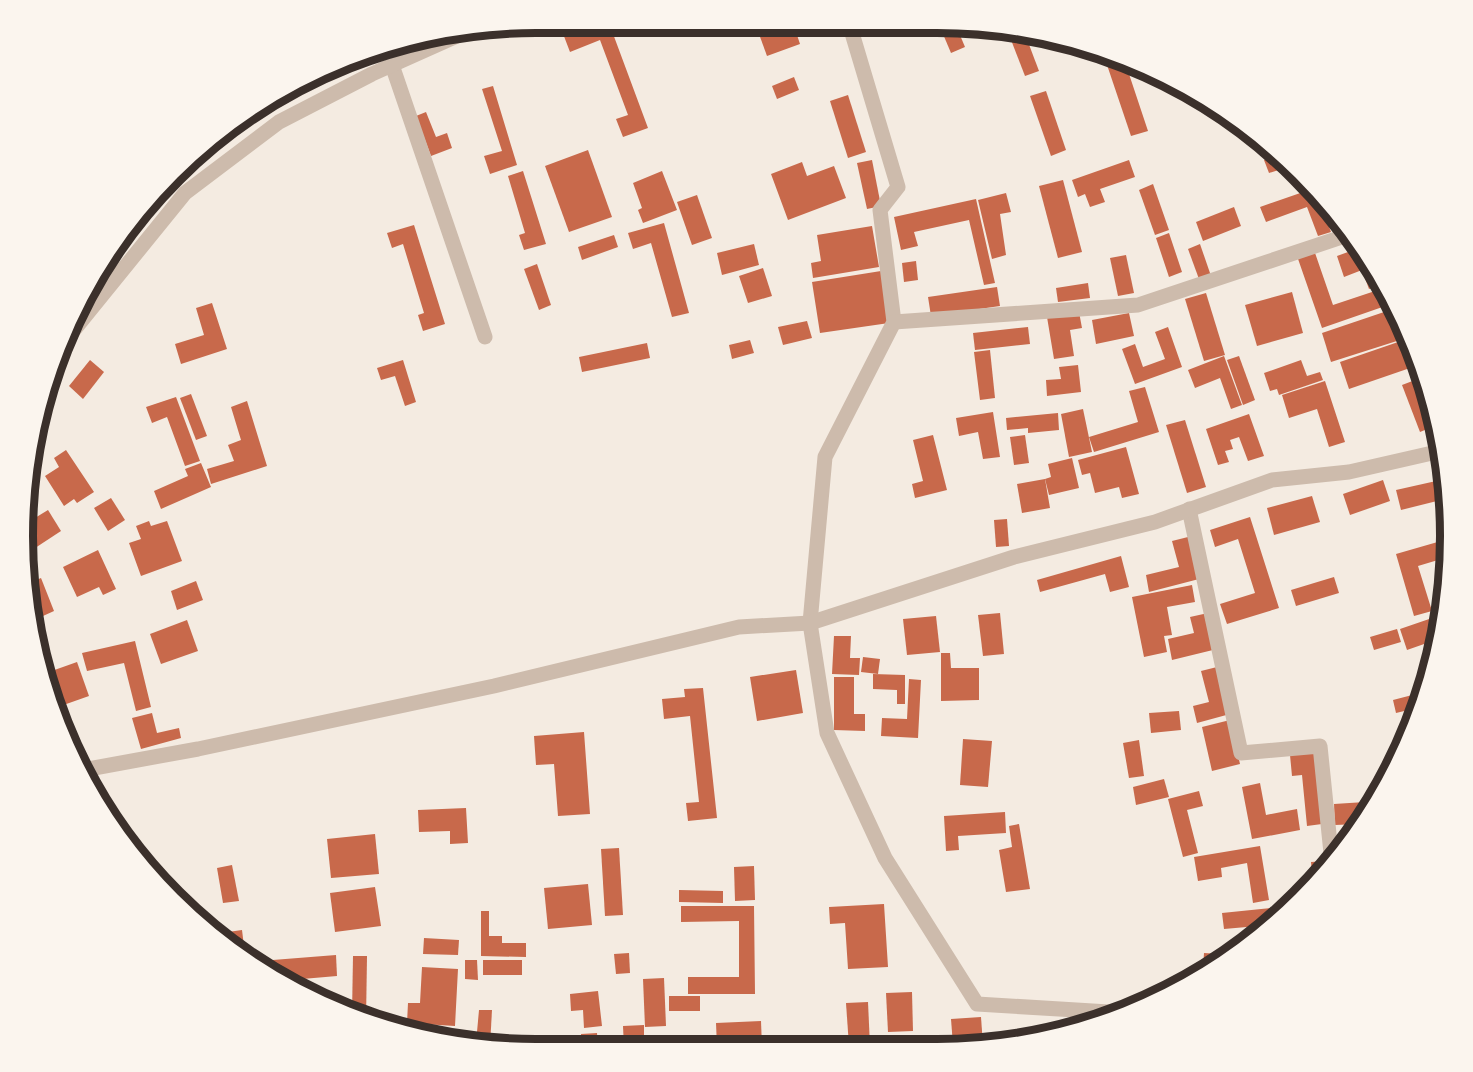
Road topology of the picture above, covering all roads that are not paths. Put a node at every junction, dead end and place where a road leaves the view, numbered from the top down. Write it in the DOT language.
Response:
graph roads {
  1 [pos="852,33"];
  2 [pos="430,45"];
  3 [pos="392,65"];
  4 [pos="1341,237"];
  5 [pos="84,317"];
  6 [pos="894,322"];
  7 [pos="485,337"];
  8 [pos="1433,453"];
  9 [pos="1189,510"];
  10 [pos="810,623"];
  11 [pos="90,769"];
  12 [pos="1331,849"];
  13 [pos="1100,1012"];
  1 -- 6 [label="street"];
  2 -- 3 [label="street"];
  3 -- 5 [label="street"];
  3 -- 7 [label="street"];
  4 -- 6 [label="street"];
  6 -- 10 [label="street"];
  8 -- 9 [label="street"];
  9 -- 10 [label="street"];
  9 -- 12 [label="street"];
  10 -- 11 [label="street"];
  10 -- 13 [label="street"];
}
